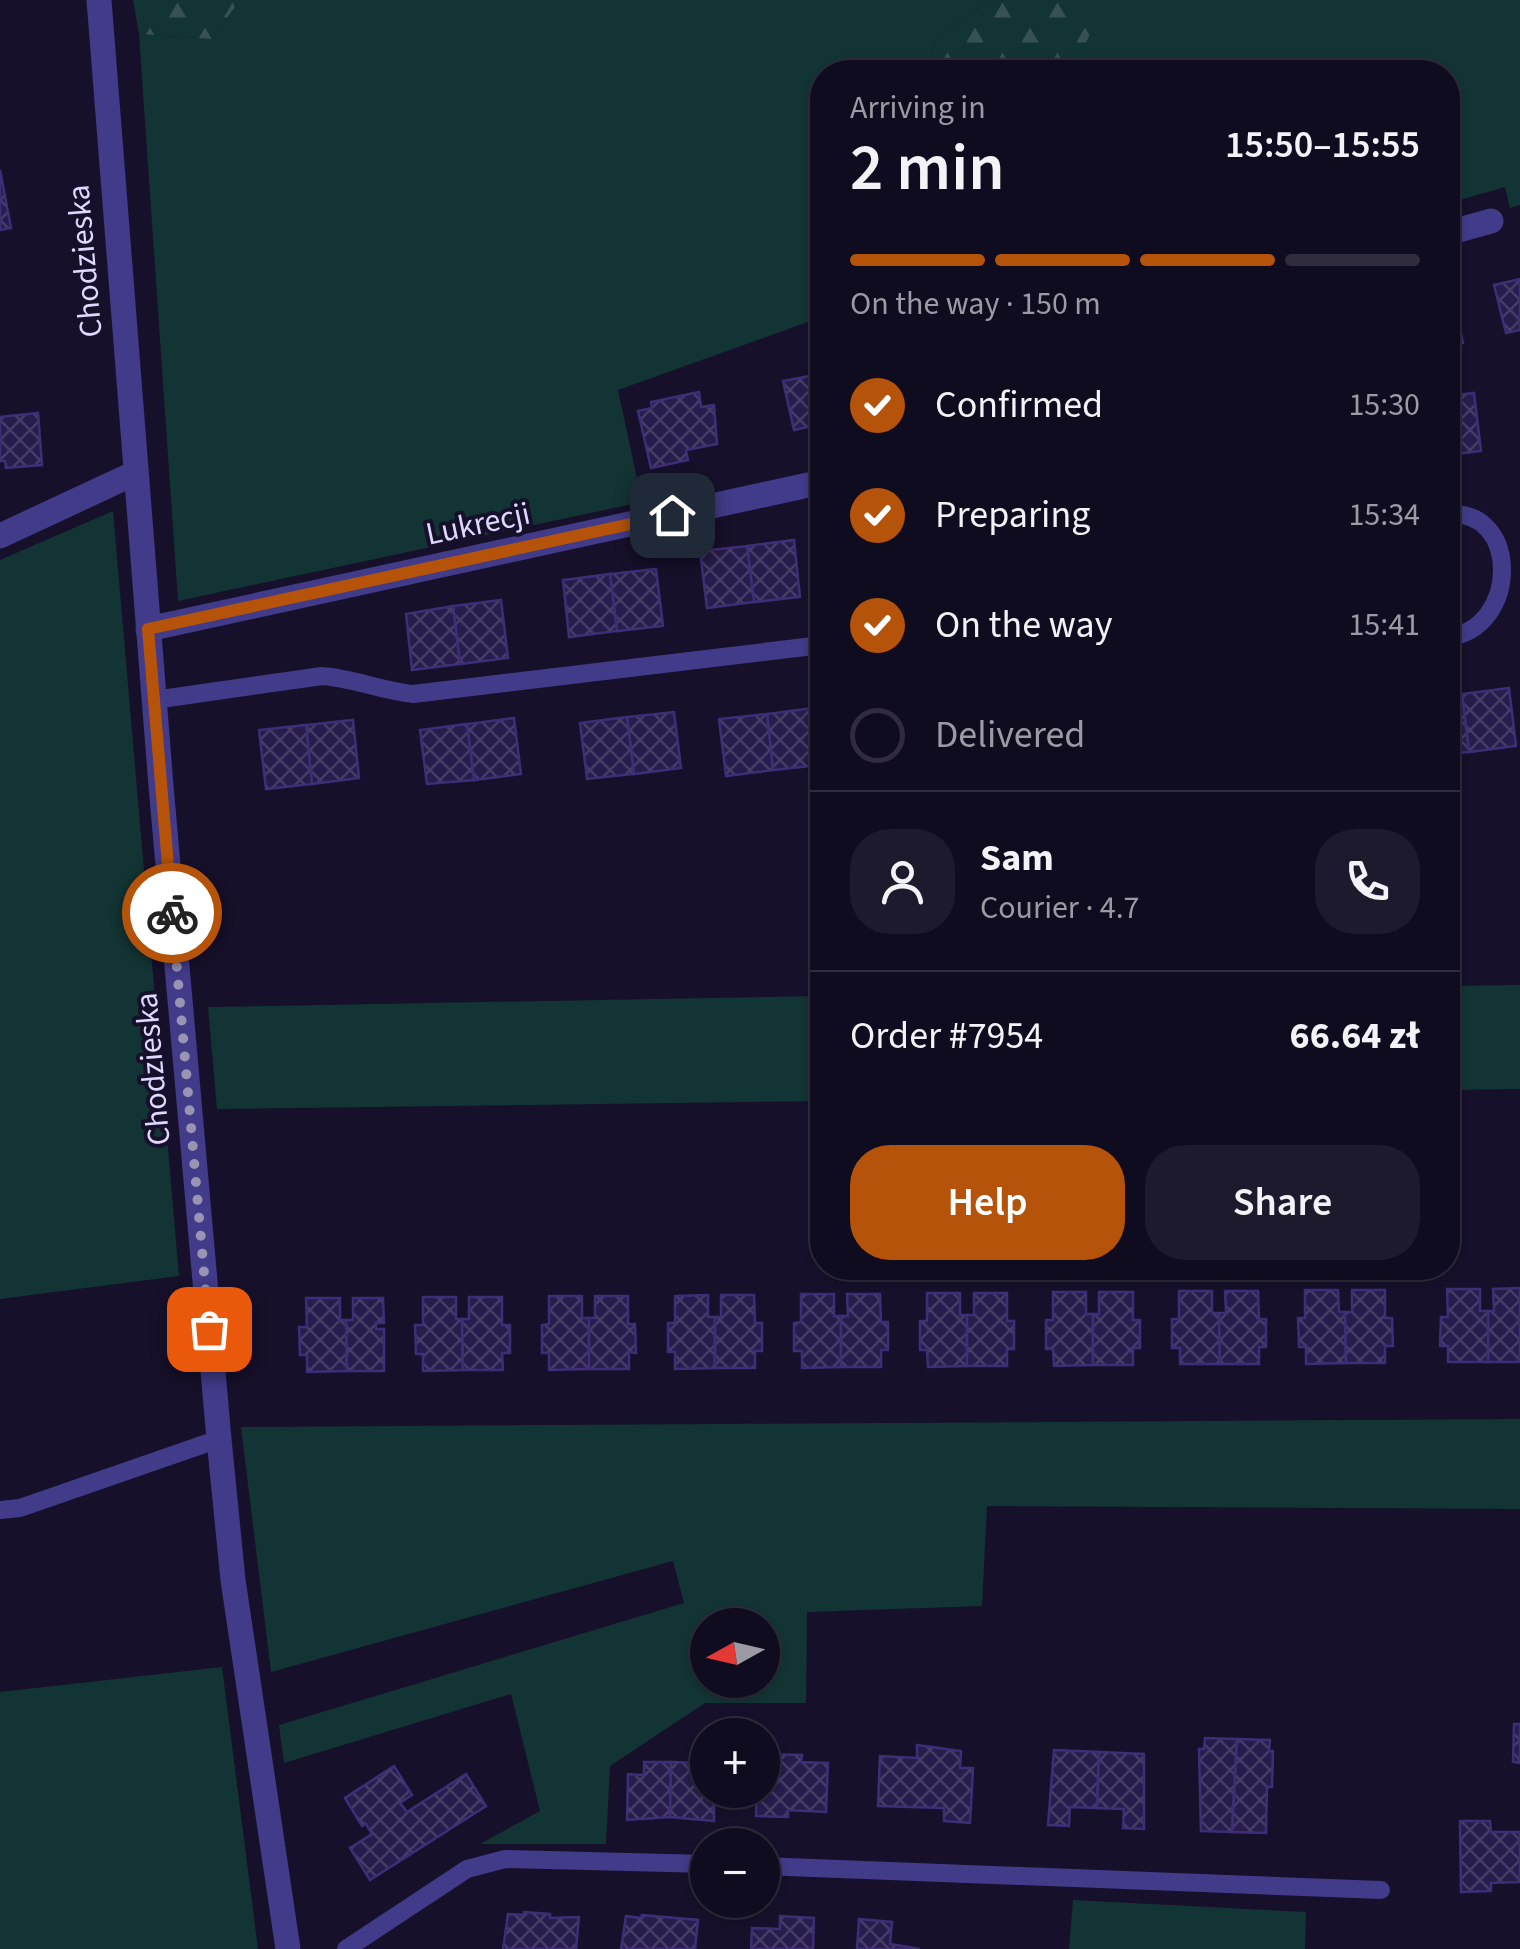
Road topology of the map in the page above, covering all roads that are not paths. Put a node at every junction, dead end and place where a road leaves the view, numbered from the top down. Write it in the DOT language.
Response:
graph roads {
  1 [pos="98,0"];
  2 [pos="1491,222"];
  3 [pos="1460,231"];
  4 [pos="135,474"];
  5 [pos="810,485"];
  6 [pos="1460,514"];
  7 [pos="0,536"];
  8 [pos="1520,576"];
  9 [pos="1519,591"];
  10 [pos="148,629"];
  11 [pos="1460,637"];
  12 [pos="810,646"];
  13 [pos="154,700"];
  14 [pos="219,1439"];
  15 [pos="0,1510"];
  16 [pos="690,1864"];
  17 [pos="780,1867"];
  18 [pos="1381,1890"];
  19 [pos="288,1949"];
  20 [pos="346,1949"];
  1 -- 4 [label="street, Chodzieska"];
  2 -- 3 [label="street"];
  4 -- 7 [label="street"];
  4 -- 10 [label="street, Chodzieska"];
  5 -- 10 [label="street, Lukrecji"];
  6 -- 8 [label="lane"];
  9 -- 11 [label="lane"];
  10 -- 13 [label="street, Chodzieska"];
  12 -- 13 [label="lane"];
  13 -- 14 [label="street, Chodzieska"];
  14 -- 15 [label="lane"];
  14 -- 19 [label="street, Chodzieska"];
  16 -- 20 [label="lane"];
  17 -- 18 [label="lane"];
}
